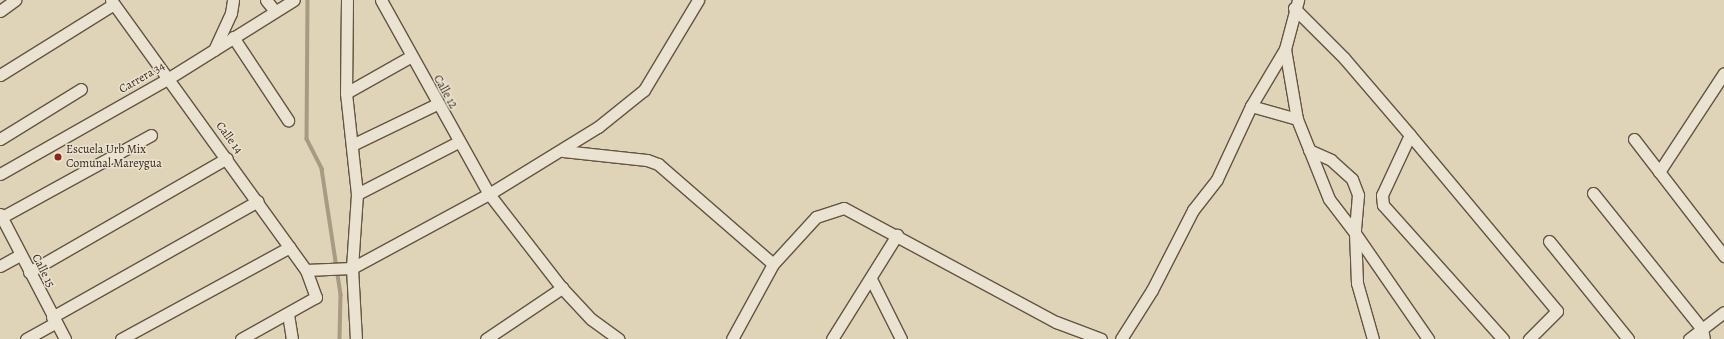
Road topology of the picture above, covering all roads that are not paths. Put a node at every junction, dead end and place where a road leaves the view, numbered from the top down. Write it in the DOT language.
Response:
graph roads {
  1 [pos="15,0"];
  2 [pos="233,0"];
  3 [pos="266,0"];
  4 [pos="294,0"];
  5 [pos="347,0"];
  6 [pos="381,0"];
  7 [pos="698,0"];
  8 [pos="112,2"];
  9 [pos="1296,4"];
  10 [pos="0,10"];
  11 [pos="275,11"];
  12 [pos="234,37"];
  13 [pos="1285,49"];
  14 [pos="214,50"];
  15 [pos="410,57"];
  16 [pos="1724,73"];
  17 [pos="0,75"];
  18 [pos="169,78"];
  19 [pos="81,89"];
  20 [pos="346,93"];
  21 [pos="437,104"];
  22 [pos="1251,106"];
  23 [pos="1297,119"];
  24 [pos="288,120"];
  25 [pos="152,135"];
  26 [pos="1410,135"];
  27 [pos="0,139"];
  28 [pos="1634,139"];
  29 [pos="458,142"];
  30 [pos="352,145"];
  31 [pos="1309,150"];
  32 [pos="563,151"];
  33 [pos="227,158"];
  34 [pos="1659,172"];
  35 [pos="0,174"];
  36 [pos="356,194"];
  37 [pos="489,194"];
  38 [pos="1593,194"];
  39 [pos="258,201"];
  40 [pos="1,216"];
  41 [pos="1355,233"];
  42 [pos="897,235"];
  43 [pos="1549,241"];
  44 [pos="290,248"];
  45 [pos="20,255"];
  46 [pos="1724,256"];
  47 [pos="773,264"];
  48 [pos="0,266"];
  49 [pos="349,268"];
  50 [pos="306,270"];
  51 [pos="29,272"];
  52 [pos="871,279"];
  53 [pos="562,288"];
  54 [pos="1724,312"];
  55 [pos="288,314"];
  56 [pos="54,320"];
  57 [pos="1703,334"];
  58 [pos="504,335"];
  59 [pos="26,339"];
  60 [pos="65,339"];
  61 [pos="121,339"];
  62 [pos="241,339"];
  63 [pos="292,339"];
  64 [pos="356,339"];
  65 [pos="486,339"];
  66 [pos="619,339"];
  67 [pos="732,339"];
  68 [pos="832,339"];
  69 [pos="901,339"];
  70 [pos="1101,339"];
  71 [pos="1121,339"];
  72 [pos="1373,339"];
  73 [pos="1428,339"];
  74 [pos="1503,339"];
  75 [pos="1529,339"];
  76 [pos="1628,339"];
  77 [pos="1690,339"];
  1 -- 10 [label="street"];
  2 -- 14 [label="street"];
  3 -- 11 [label="street"];
  4 -- 11 [label="street, Carrera 34"];
  5 -- 20 [label="street"];
  6 -- 15 [label="street, Calle 12"];
  7 -- 32 [label="street"];
  8 -- 17 [label="street"];
  8 -- 18 [label="street, Calle 14"];
  9 -- 13 [label="street"];
  9 -- 26 [label="street"];
  11 -- 12 [label="street, Carrera 34"];
  12 -- 14 [label="street, Carrera 34"];
  12 -- 24 [label="street"];
  13 -- 22 [label="street"];
  13 -- 23 [label="street"];
  14 -- 18 [label="street, Carrera 34"];
  15 -- 20 [label="street"];
  15 -- 21 [label="street, Calle 12"];
  16 -- 34 [label="street"];
  18 -- 33 [label="street, Calle 14"];
  18 -- 35 [label="street, Carrera 34"];
  19 -- 27 [label="street"];
  20 -- 30 [label="street"];
  21 -- 29 [label="street, Calle 12"];
  21 -- 30 [label="street"];
  22 -- 23 [label="street"];
  22 -- 71 [label="street"];
  23 -- 31 [label="street"];
  25 -- 40 [label="street"];
  26 -- 74 [label="street"];
  26 -- 75 [label="street"];
  28 -- 34 [label="street"];
  29 -- 36 [label="street"];
  29 -- 37 [label="street, Calle 12"];
  30 -- 36 [label="street"];
  31 -- 41 [label="street"];
  31 -- 41 [label="street"];
  32 -- 37 [label="street"];
  32 -- 47 [label="street"];
  33 -- 39 [label="street, Calle 14"];
  33 -- 51 [label="street"];
  34 -- 46 [label="street"];
  36 -- 49 [label="street"];
  37 -- 49 [label="street"];
  37 -- 53 [label="street, Calle 12"];
  38 -- 57 [label="street"];
  39 -- 44 [label="street, Calle 14"];
  39 -- 56 [label="street"];
  40 -- 45 [label="street, Calle 15"];
  41 -- 72 [label="street"];
  41 -- 73 [label="street"];
  42 -- 47 [label="street"];
  42 -- 52 [label="street"];
  42 -- 70 [label="street"];
  43 -- 76 [label="street"];
  44 -- 50 [label="street, Calle 14"];
  44 -- 61 [label="street"];
  45 -- 48 [label="street"];
  45 -- 51 [label="street, Calle 15"];
  47 -- 67 [label="street"];
  49 -- 50 [label="street"];
  49 -- 64 [label="street"];
  50 -- 55 [label="street, Calle 14"];
  51 -- 56 [label="street, Calle 15"];
  52 -- 68 [label="street"];
  52 -- 69 [label="street"];
  53 -- 58 [label="street"];
  53 -- 66 [label="street, Calle 12"];
  54 -- 57 [label="street"];
  55 -- 62 [label="street"];
  55 -- 63 [label="street"];
  56 -- 59 [label="street"];
  56 -- 60 [label="street, Calle 15"];
  57 -- 77 [label="street"];
  58 -- 65 [label="street"];
}
